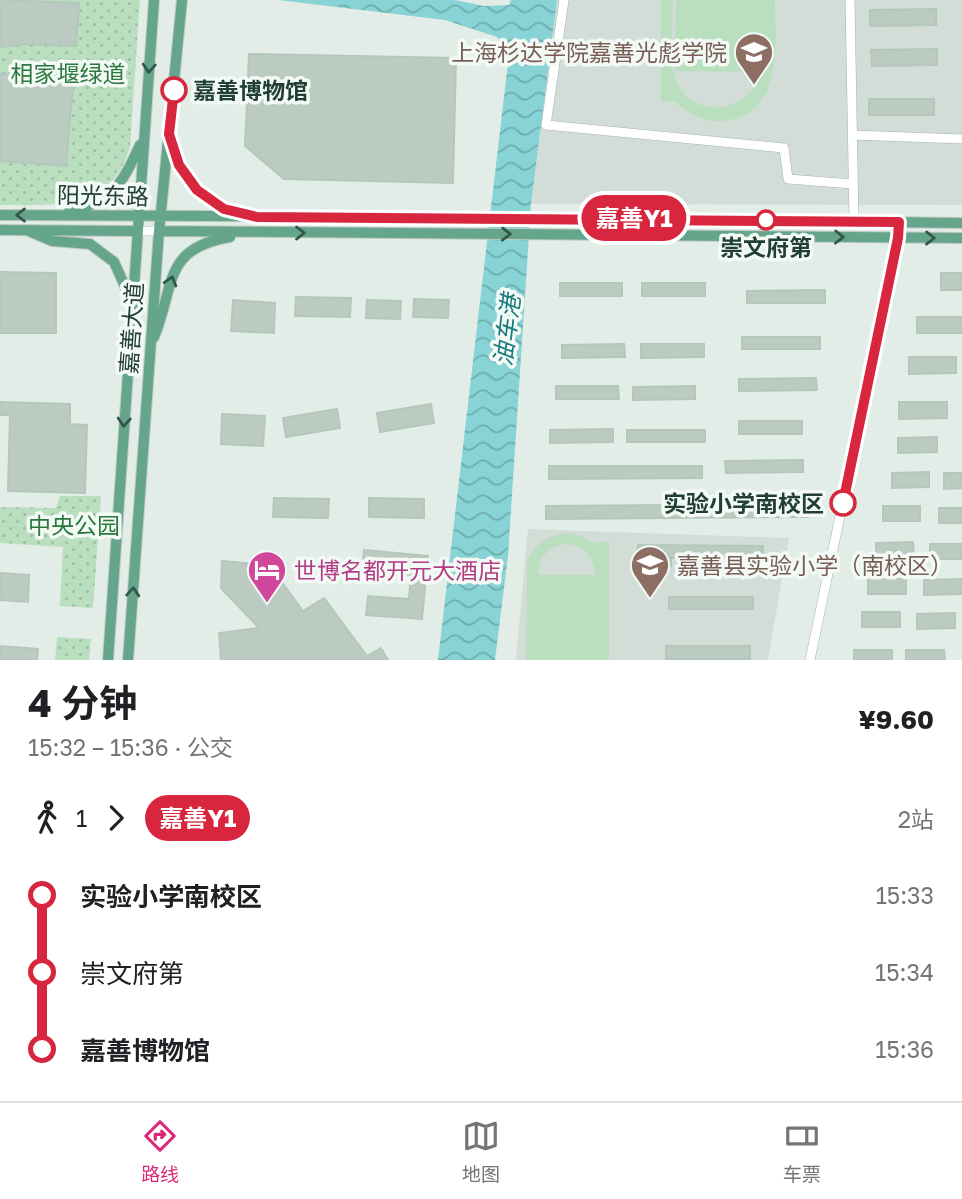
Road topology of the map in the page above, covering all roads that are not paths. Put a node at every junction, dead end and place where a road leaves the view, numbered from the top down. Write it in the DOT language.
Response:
graph roads {
  1 [pos="154,0"];
  2 [pos="182,0"];
  3 [pos="564,0"];
  4 [pos="850,0"];
  5 [pos="169,134"];
  6 [pos="853,135"];
  7 [pos="144,136"];
  8 [pos="962,139"];
  9 [pos="853,184"];
  10 [pos="0,215"];
  11 [pos="56,215"];
  12 [pos="138,215"];
  13 [pos="160,216"];
  14 [pos="257,217"];
  15 [pos="854,221"];
  16 [pos="899,222"];
  17 [pos="962,223"];
  18 [pos="0,230"];
  19 [pos="26,230"];
  20 [pos="136,231"];
  21 [pos="159,232"];
  22 [pos="256,232"];
  23 [pos="898,238"];
  24 [pos="962,238"];
  25 [pos="130,323"];
  26 [pos="151,346"];
  27 [pos="108,660"];
  28 [pos="128,660"];
  29 [pos="810,660"];
  1 -- 7 [label="main road, 嘉善大道, one-way"];
  2 -- 5 [label="main road, 嘉善大道"];
  3 -- 9 [label="street"];
  4 -- 6 [label="street"];
  5 -- 13 [label="main road, 嘉善大道"];
  5 -- 14 [label="main road"];
  6 -- 8 [label="street"];
  6 -- 9 [label="street"];
  7 -- 11 [label="main road"];
  7 -- 12 [label="main road, 嘉善大道"];
  9 -- 15 [label="street"];
  11 -- 10 [label="main road, 阳光东路, one-way"];
  11 -- 12 [label="main road, 阳光东路"];
  12 -- 13 [label="main road, 阳光东路"];
  12 -- 20 [label="main road, 嘉善大道"];
  13 -- 14 [label="main road, 阳光东路"];
  13 -- 21 [label="main road, 嘉善大道"];
  14 -- 15 [label="main road, 阳光东路"];
  15 -- 16 [label="main road, 阳光东路"];
  16 -- 17 [label="main road, 阳光东路"];
  16 -- 23 [label="street"];
  18 -- 19 [label="main road, 阳光东路"];
  19 -- 20 [label="main road, 阳光东路"];
  19 -- 25 [label="main road"];
  20 -- 21 [label="street, 阳光东路"];
  20 -- 25 [label="main road, 嘉善大道"];
  21 -- 22 [label="main road, 阳光东路"];
  21 -- 26 [label="main road, 嘉善大道"];
  22 -- 23 [label="main road, 阳光东路, one-way"];
  26 -- 22 [label="main road, one-way"];
  23 -- 24 [label="main road, 阳光东路, one-way"];
  23 -- 29 [label="street"];
  25 -- 27 [label="main road, 嘉善大道, one-way"];
  28 -- 26 [label="main road, 嘉善大道, one-way"];
}
